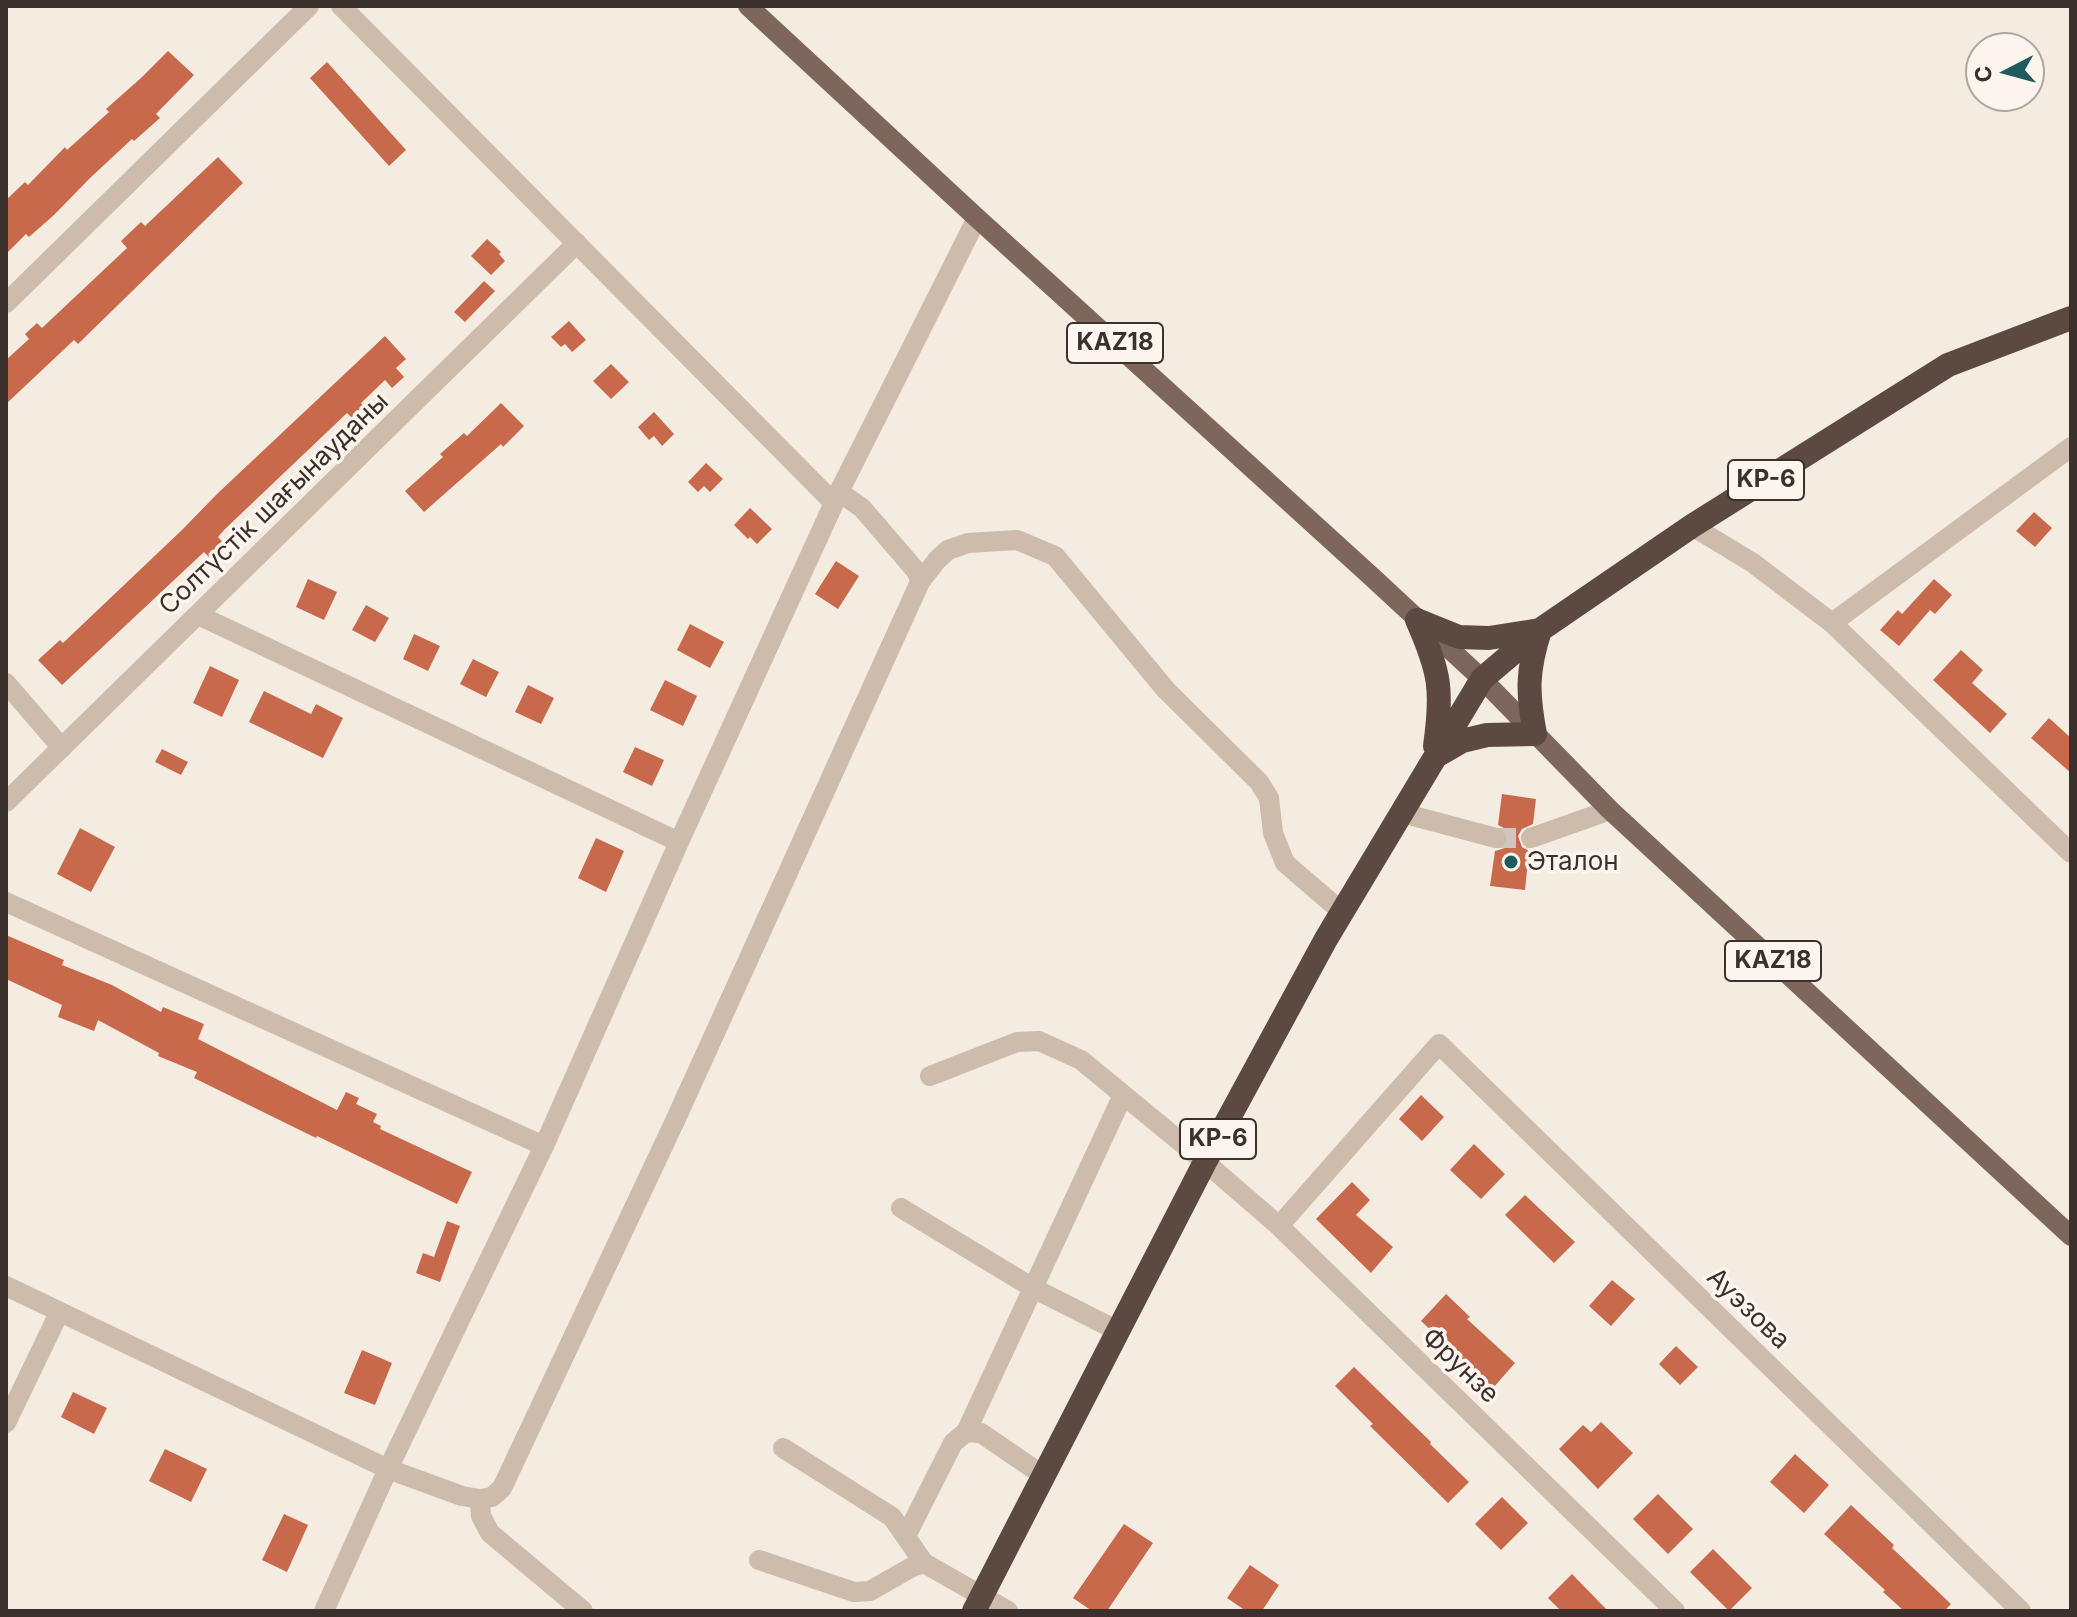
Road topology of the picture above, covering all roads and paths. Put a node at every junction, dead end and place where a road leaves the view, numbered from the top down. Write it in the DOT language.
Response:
graph roads {
  1 [pos="309,6"];
  2 [pos="341,6"];
  3 [pos="748,6"];
  4 [pos="977,218"];
  5 [pos="577,243"];
  6 [pos="6,303"];
  7 [pos="2071,318"];
  8 [pos="2071,447"];
  9 [pos="837,498"];
  10 [pos="1692,526"];
  11 [pos="920,582"];
  12 [pos="198,615"];
  13 [pos="1417,620"];
  14 [pos="1832,623"];
  15 [pos="1540,630"];
  16 [pos="1482,679"];
  17 [pos="6,683"];
  18 [pos="1535,734"];
  19 [pos="62,748"];
  20 [pos="1433,758"];
  21 [pos="6,802"];
  22 [pos="1610,810"];
  23 [pos="1402,813"];
  24 [pos="1496,838"];
  25 [pos="1531,838"];
  26 [pos="679,842"];
  27 [pos="2071,853"];
  28 [pos="6,902"];
  29 [pos="1342,912"];
  30 [pos="930,1076"];
  31 [pos="1123,1095"];
  32 [pos="544,1146"];
  33 [pos="1205,1162"];
  34 [pos="901,1208"];
  35 [pos="1279,1226"];
  36 [pos="2071,1236"];
  37 [pos="6,1286"];
  38 [pos="1033,1288"];
  39 [pos="59,1313"];
  40 [pos="1118,1331"];
  41 [pos="6,1423"];
  42 [pos="966,1432"];
  43 [pos="783,1448"];
  44 [pos="388,1469"];
  45 [pos="1044,1476"];
  46 [pos="480,1499"];
  47 [pos="906,1536"];
  48 [pos="759,1560"];
  49 [pos="924,1563"];
  50 [pos="978,1604"];
  51 [pos="324,1611"];
  52 [pos="583,1611"];
  53 [pos="1008,1611"];
  54 [pos="1675,1611"];
  55 [pos="2021,1611"];
  1 -- 6 [label="street"];
  2 -- 5 [label="street"];
  3 -- 4 [label="main road, KAZ18"];
  4 -- 9 [label="street"];
  4 -- 13 [label="main road, KAZ18"];
  5 -- 9 [label="street"];
  5 -- 12 [label="street, Солтүстік шағынауданы"];
  7 -- 10 [label="highway, KP-6"];
  8 -- 14 [label="street"];
  9 -- 11 [label="street"];
  9 -- 26 [label="street"];
  10 -- 14 [label="street"];
  10 -- 15 [label="highway, KP-6"];
  11 -- 29 [label="street"];
  11 -- 46 [label="street"];
  12 -- 19 [label="street, Солтүстік шағынауданы"];
  12 -- 26 [label="street"];
  13 -- 15 [label="highway"];
  13 -- 16 [label="main road, KAZ18"];
  13 -- 20 [label="highway"];
  14 -- 27 [label="street"];
  15 -- 16 [label="highway, KP-6"];
  15 -- 18 [label="highway"];
  16 -- 18 [label="main road, KAZ18"];
  16 -- 20 [label="highway, KP-6"];
  17 -- 19 [label="street"];
  18 -- 20 [label="highway"];
  18 -- 22 [label="main road, KAZ18"];
  19 -- 21 [label="street, Солтүстік шағынауданы"];
  20 -- 23 [label="highway, KP-6"];
  22 -- 25 [label="street"];
  22 -- 36 [label="main road, KAZ18"];
  23 -- 24 [label="street"];
  23 -- 29 [label="highway, KP-6"];
  26 -- 32 [label="street"];
  28 -- 32 [label="street"];
  29 -- 33 [label="highway, KP-6"];
  30 -- 31 [label="street, Фрунзе"];
  31 -- 33 [label="street, Фрунзе"];
  31 -- 38 [label="street"];
  32 -- 44 [label="street"];
  33 -- 35 [label="street, Фрунзе"];
  33 -- 40 [label="highway, KP-6"];
  34 -- 38 [label="street"];
  35 -- 54 [label="street, Фрунзе"];
  35 -- 55 [label="street, Ауэзова"];
  37 -- 39 [label="street"];
  38 -- 40 [label="street"];
  38 -- 42 [label="street"];
  39 -- 41 [label="street"];
  39 -- 44 [label="street"];
  40 -- 45 [label="highway, KP-6"];
  42 -- 45 [label="street"];
  42 -- 47 [label="street"];
  43 -- 47 [label="street"];
  44 -- 46 [label="street"];
  44 -- 51 [label="street"];
  45 -- 50 [label="highway, KP-6"];
  46 -- 52 [label="street"];
  47 -- 49 [label="street"];
  48 -- 49 [label="street"];
  49 -- 50 [label="street"];
  50 -- 53 [label="street"];
}
